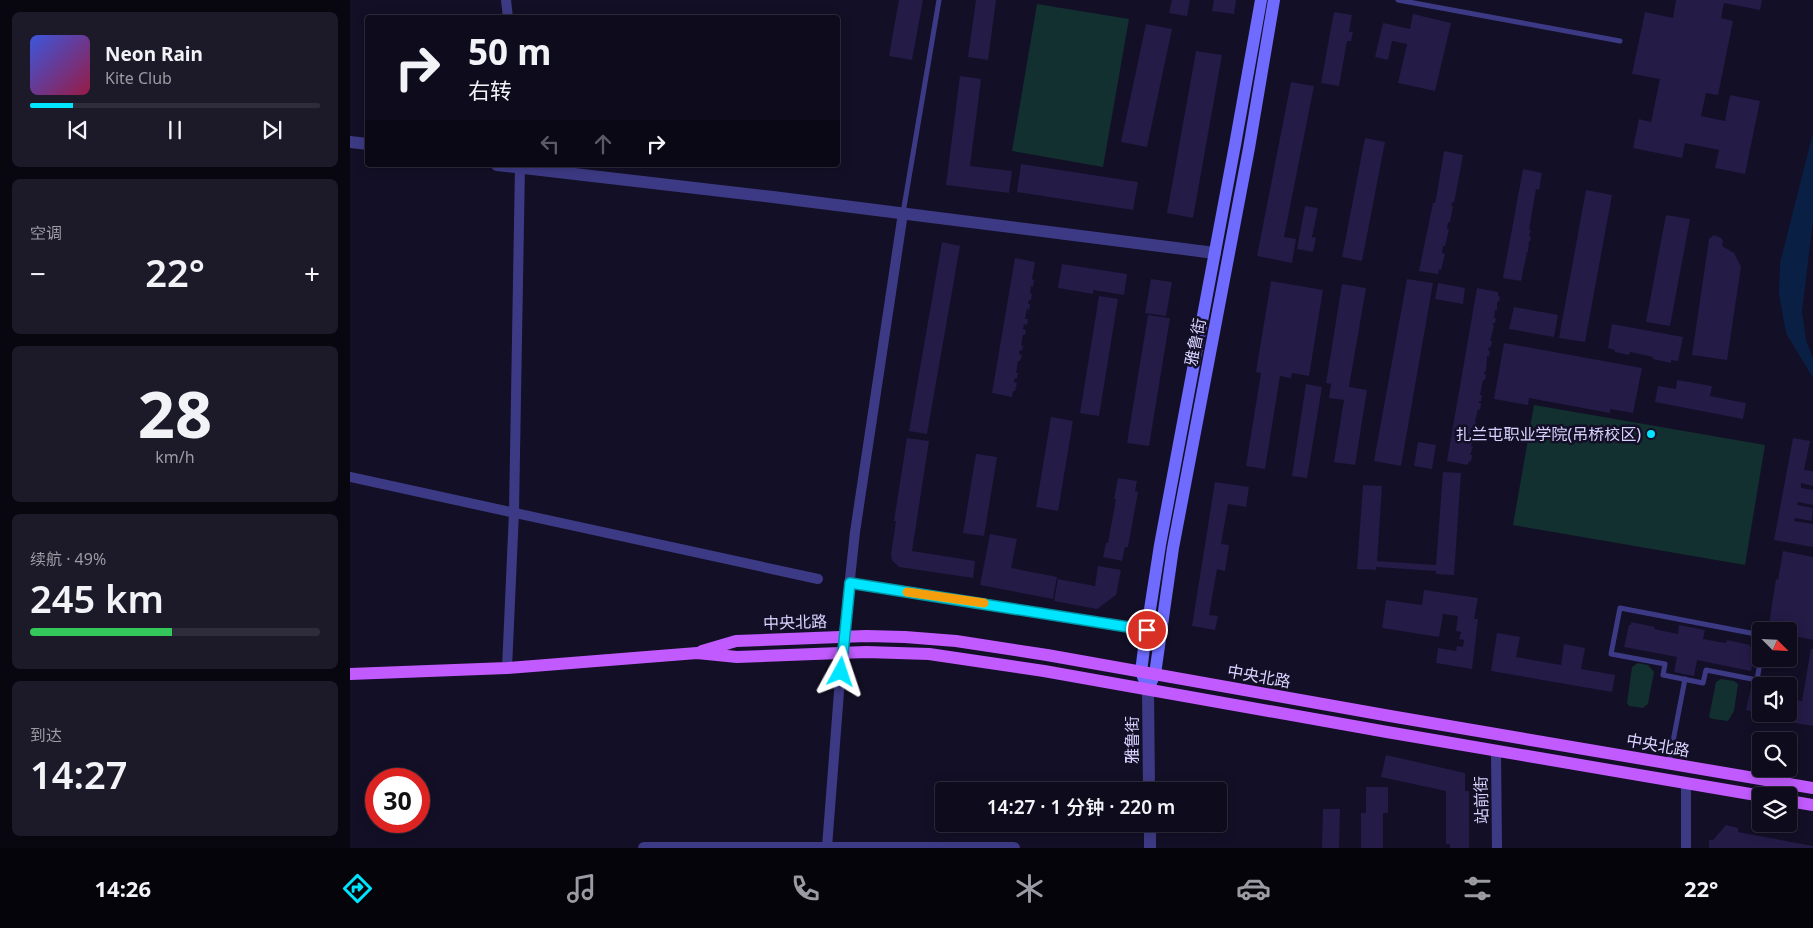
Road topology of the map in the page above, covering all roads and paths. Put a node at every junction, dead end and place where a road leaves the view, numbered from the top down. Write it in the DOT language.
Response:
graph roads {
  1 [pos="506,0"];
  2 [pos="939,0"];
  3 [pos="1261,0"];
  4 [pos="1274,0"];
  5 [pos="1398,0"];
  6 [pos="508,15"];
  7 [pos="1620,41"];
  8 [pos="350,142"];
  9 [pos="365,144"];
  10 [pos="520,167"];
  11 [pos="528,167"];
  12 [pos="903,213"];
  13 [pos="1215,253"];
  14 [pos="350,477"];
  15 [pos="514,512"];
  16 [pos="818,579"];
  17 [pos="850,583"];
  18 [pos="1147,630"];
  19 [pos="1752,633"];
  20 [pos="844,637"];
  21 [pos="697,653"];
  22 [pos="842,653"];
  23 [pos="507,668"];
  24 [pos="1759,668"];
  25 [pos="1141,672"];
  26 [pos="350,674"];
  27 [pos="1155,674"];
  28 [pos="1685,679"];
  29 [pos="1148,689"];
  30 [pos="1496,751"];
  31 [pos="1669,764"];
  32 [pos="1149,782"];
  33 [pos="1686,783"];
  34 [pos="1813,788"];
  35 [pos="1752,794"];
  36 [pos="1797,802"];
  37 [pos="1813,805"];
  38 [pos="1150,832"];
  39 [pos="827,847"];
  40 [pos="644,848"];
  41 [pos="1014,848"];
  42 [pos="1150,848"];
  43 [pos="1497,848"];
  44 [pos="1686,848"];
  1 -- 6 [label="street"];
  2 -- 12 [label="lane"];
  3 -- 13 [label="main road, 雅鲁街"];
  4 -- 27 [label="main road, 雅鲁街"];
  5 -- 7 [label="lane"];
  8 -- 9 [label="street"];
  10 -- 15 [label="street"];
  11 -- 12 [label="street"];
  12 -- 13 [label="street"];
  12 -- 17 [label="street"];
  13 -- 18 [label="main road, 雅鲁街"];
  14 -- 15 [label="street"];
  15 -- 16 [label="street"];
  15 -- 23 [label="street"];
  17 -- 18 [label="lane"];
  17 -- 20 [label="street"];
  18 -- 25 [label="main road, 雅鲁街"];
  19 -- 28 [label="lane"];
  20 -- 21 [label="main road, 中央北路"];
  20 -- 22 [label="street"];
  20 -- 25 [label="main road, 中央北路"];
  21 -- 22 [label="main road, 中央北路"];
  21 -- 23 [label="main road, 中央北路"];
  22 -- 29 [label="main road, 中央北路"];
  22 -- 39 [label="street"];
  23 -- 26 [label="main road, 中央北路"];
  24 -- 28 [label="lane"];
  25 -- 27 [label="main road, 中央北路"];
  25 -- 29 [label="main road, 雅鲁街"];
  27 -- 29 [label="main road, 雅鲁街"];
  27 -- 31 [label="main road, 中央北路"];
  28 -- 31 [label="lane"];
  29 -- 30 [label="main road, 中央北路"];
  29 -- 32 [label="street, 雅鲁街"];
  30 -- 33 [label="main road, 中央北路"];
  30 -- 43 [label="street, 站前街"];
  31 -- 34 [label="main road, 中央北路"];
  33 -- 35 [label="main road, 中央北路"];
  33 -- 44 [label="street"];
  36 -- 37 [label="main road"];
  38 -- 42 [label="street"];
  39 -- 40 [label="street"];
  39 -- 41 [label="street"];
}
